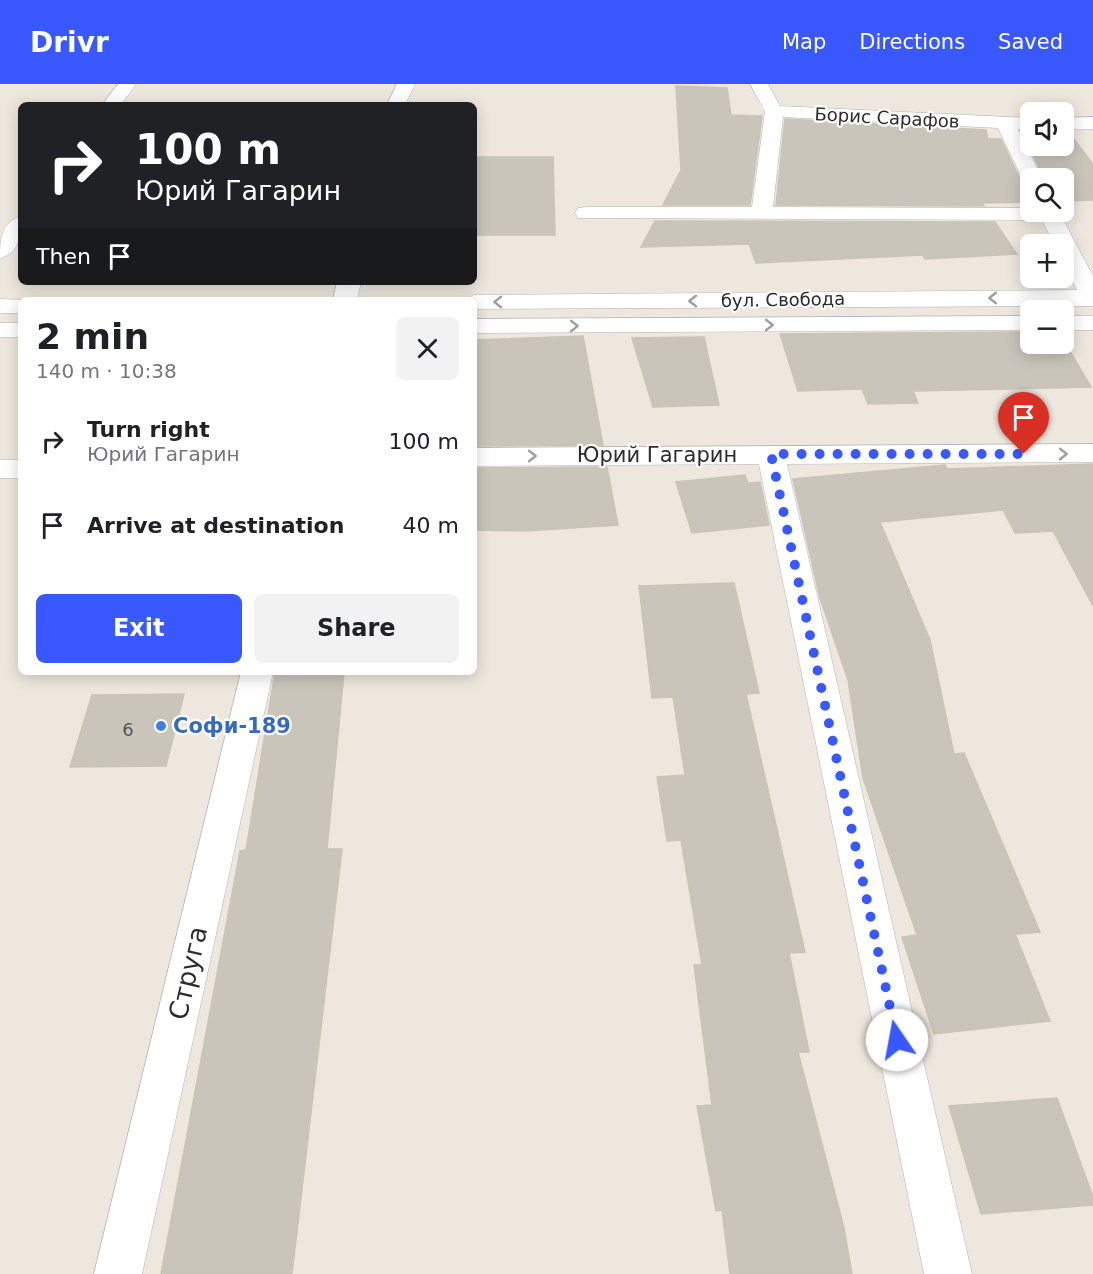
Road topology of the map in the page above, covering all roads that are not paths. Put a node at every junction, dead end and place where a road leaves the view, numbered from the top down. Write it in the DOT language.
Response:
graph roads {
  1 [pos="127,84"];
  2 [pos="406,84"];
  3 [pos="759,84"];
  4 [pos="113,102"];
  5 [pos="397,102"];
  6 [pos="774,111"];
  7 [pos="1093,123"];
  8 [pos="1020,124"];
  9 [pos="1074,124"];
  10 [pos="1006,125"];
  11 [pos="1027,168"];
  12 [pos="762,212"];
  13 [pos="586,213"];
  14 [pos="1020,213"];
  15 [pos="1054,222"];
  16 [pos="18,227"];
  17 [pos="0,251"];
  18 [pos="1093,298"];
  19 [pos="477,302"];
  20 [pos="0,306"];
  21 [pos="18,306"];
  22 [pos="1020,323"];
  23 [pos="1074,323"];
  24 [pos="1093,323"];
  25 [pos="477,327"];
  26 [pos="0,330"];
  27 [pos="18,330"];
  28 [pos="1093,453"];
  29 [pos="771,454"];
  30 [pos="477,457"];
  31 [pos="18,468"];
  32 [pos="0,469"];
  33 [pos="256,675"];
  34 [pos="118,1274"];
  35 [pos="948,1274"];
  1 -- 4 [label="street"];
  2 -- 5 [label="street"];
  3 -- 6 [label="street"];
  6 -- 10 [label="street, Борис Сарафов"];
  6 -- 12 [label="street"];
  7 -- 9 [label="street"];
  8 -- 10 [label="street, Борис Сарафов"];
  10 -- 11 [label="street"];
  12 -- 13 [label="street"];
  12 -- 14 [label="street"];
  15 -- 18 [label="street"];
  16 -- 17 [label="street"];
  18 -- 19 [label="street, бул. Свобода, one-way"];
  20 -- 21 [label="street"];
  25 -- 22 [label="street, бул. Свобода, one-way"];
  23 -- 24 [label="street"];
  26 -- 27 [label="street"];
  29 -- 28 [label="street, Юрий Гагарин, one-way"];
  30 -- 29 [label="street, Юрий Гагарин, one-way"];
  29 -- 35 [label="street"];
  31 -- 32 [label="street"];
  33 -- 34 [label="street, Струга"];
}
